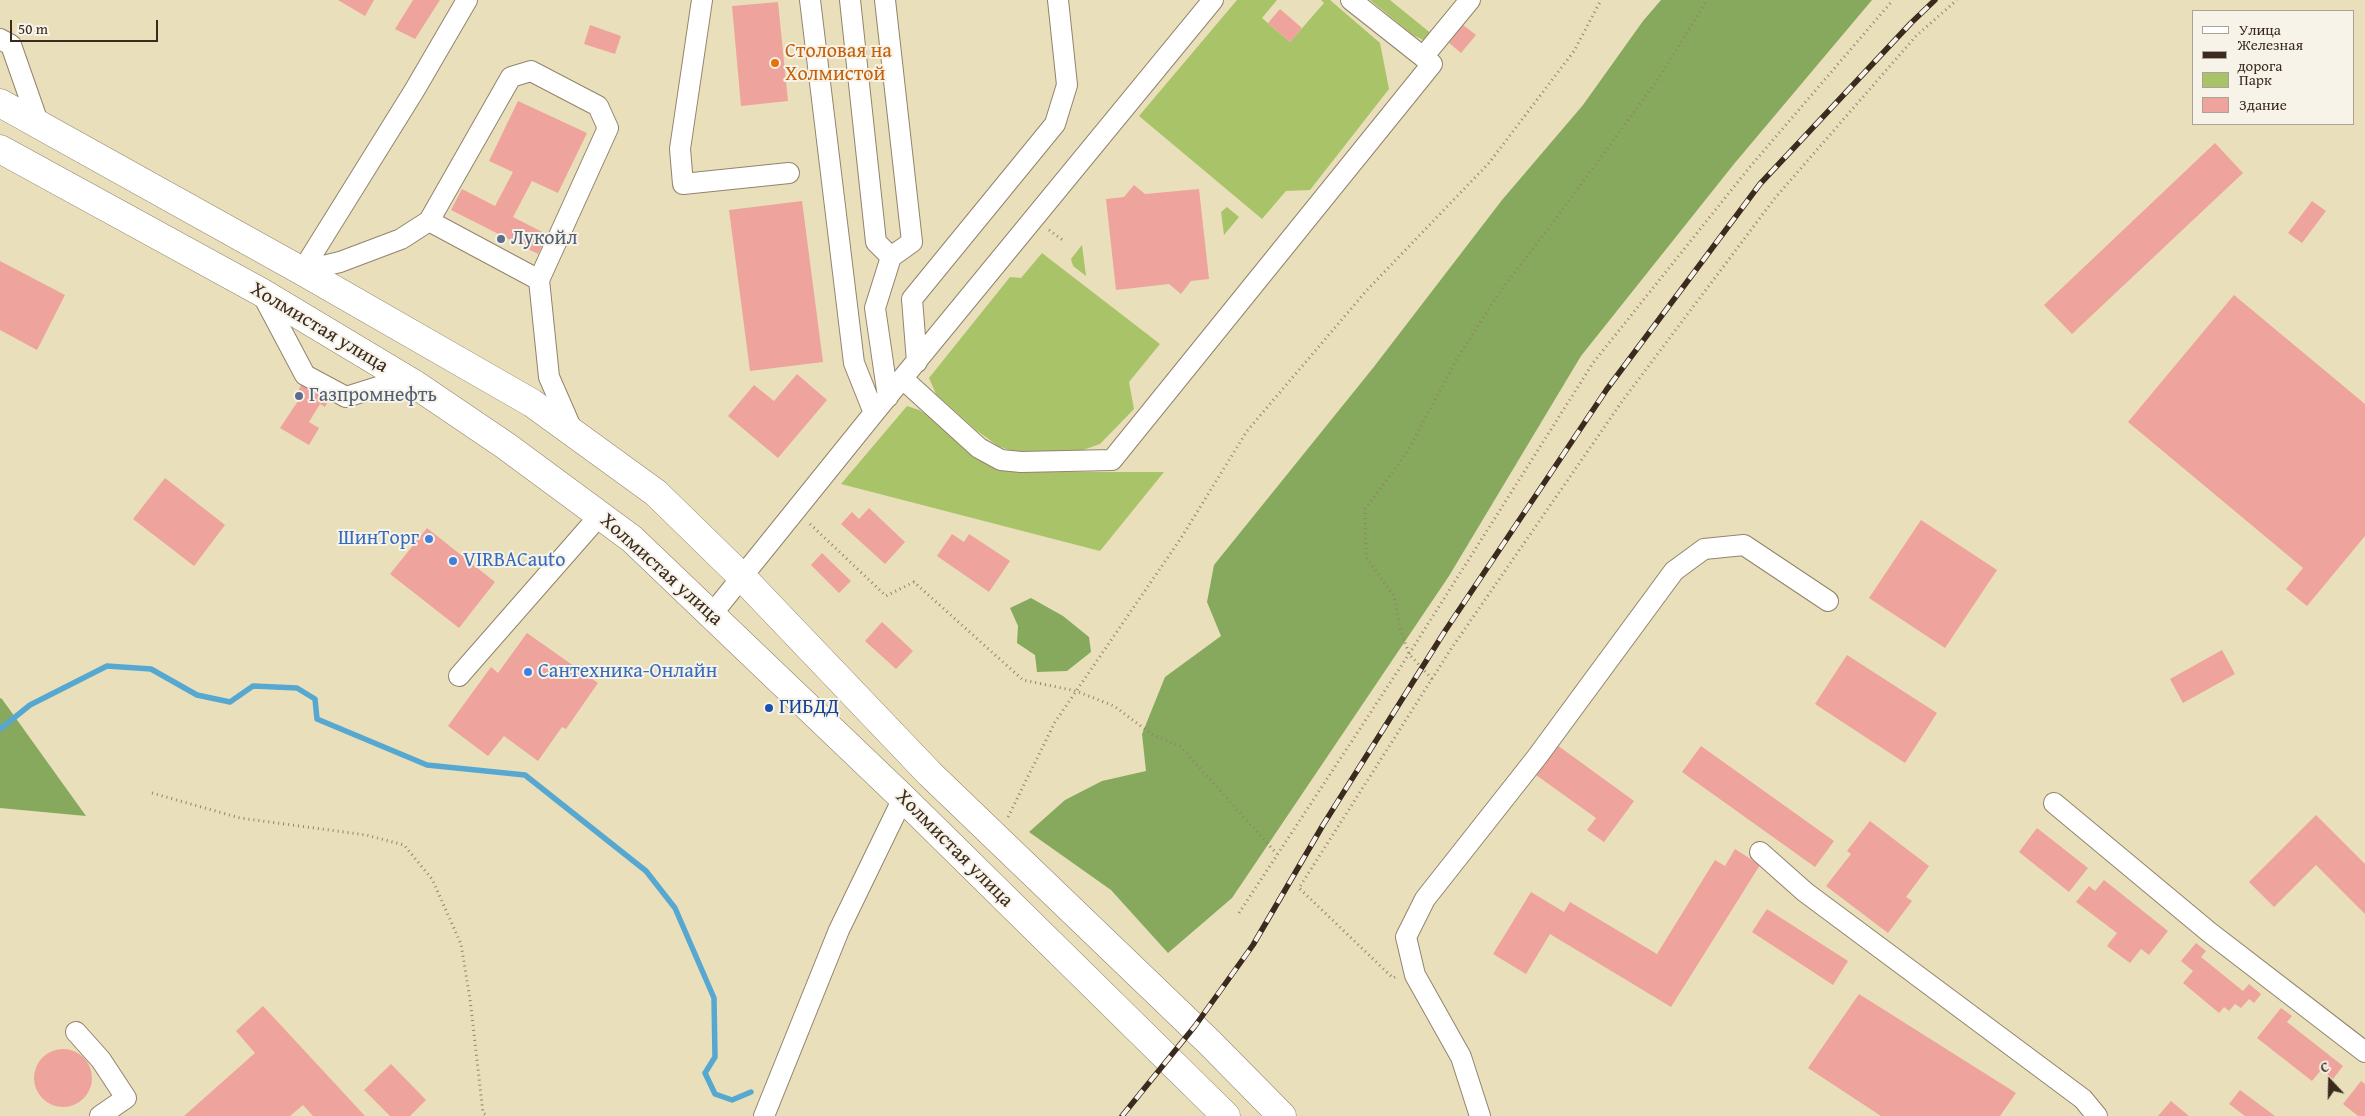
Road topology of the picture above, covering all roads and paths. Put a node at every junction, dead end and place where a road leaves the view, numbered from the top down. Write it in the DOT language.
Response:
graph roads {
  1 [pos="467,0"];
  2 [pos="702,0"];
  3 [pos="810,0"];
  4 [pos="850,0"];
  5 [pos="885,0"];
  6 [pos="1058,0"];
  7 [pos="1213,0"];
  8 [pos="1351,0"];
  9 [pos="1470,0"];
  10 [pos="1602,0"];
  11 [pos="1707,0"];
  12 [pos="1894,0"];
  13 [pos="1957,0"];
  14 [pos="0,40"];
  15 [pos="1422,57"];
  16 [pos="0,103"];
  17 [pos="39,125"];
  18 [pos="0,149"];
  19 [pos="789,173"];
  20 [pos="429,221"];
  21 [pos="891,257"];
  22 [pos="302,271"];
  23 [pos="539,280"];
  24 [pos="261,292"];
  25 [pos="917,362"];
  26 [pos="903,379"];
  27 [pos="416,385"];
  28 [pos="888,397"];
  29 [pos="874,412"];
  30 [pos="574,434"];
  31 [pos="796,509"];
  32 [pos="600,515"];
  33 [pos="741,576"];
  34 [pos="1828,601"];
  35 [pos="712,614"];
  36 [pos="1409,654"];
  37 [pos="459,676"];
  38 [pos="1432,679"];
  39 [pos="1076,691"];
  40 [pos="152,793"];
  41 [pos="903,798"];
  42 [pos="2054,803"];
  43 [pos="996,840"];
  44 [pos="1760,852"];
  45 [pos="1277,854"];
  46 [pos="1239,913"];
  47 [pos="1415,975"];
  48 [pos="76,1032"];
  49 [pos="2365,1052"];
  50 [pos="483,1114"];
  51 [pos="100,1116"];
  52 [pos="488,1116"];
  53 [pos="764,1116"];
  54 [pos="1226,1116"];
  55 [pos="1282,1116"];
  56 [pos="1480,1116"];
  57 [pos="2097,1116"];
  1 -- 22 [label="street, Холмистая улица"];
  2 -- 19 [label="street"];
  3 -- 29 [label="street"];
  4 -- 21 [label="street"];
  5 -- 21 [label="street"];
  6 -- 25 [label="street"];
  7 -- 25 [label="street"];
  8 -- 15 [label="street"];
  9 -- 15 [label="street"];
  10 -- 39 [label="path"];
  11 -- 36 [label="path"];
  12 -- 36 [label="path"];
  13 -- 38 [label="path"];
  14 -- 17 [label="street"];
  15 -- 26 [label="street"];
  16 -- 17 [label="highway, Холмистая улица"];
  17 -- 22 [label="highway, Холмистая улица"];
  18 -- 24 [label="highway, Холмистая улица"];
  20 -- 22 [label="street"];
  20 -- 23 [label="street"];
  20 -- 23 [label="street"];
  21 -- 28 [label="street"];
  22 -- 30 [label="highway, Холмистая улица"];
  23 -- 30 [label="street"];
  24 -- 27 [label="highway, Холмистая улица"];
  24 -- 27 [label="street"];
  25 -- 26 [label="street"];
  26 -- 28 [label="street"];
  27 -- 32 [label="highway, Холмистая улица"];
  28 -- 29 [label="street"];
  29 -- 31 [label="street"];
  30 -- 33 [label="highway, Холмистая улица"];
  31 -- 33 [label="street"];
  31 -- 39 [label="path"];
  32 -- 35 [label="highway, Холмистая улица"];
  32 -- 37 [label="street"];
  33 -- 35 [label="street"];
  33 -- 43 [label="highway, Холмистая улица"];
  34 -- 47 [label="street"];
  35 -- 41 [label="highway, Холмистая улица"];
  36 -- 38 [label="path"];
  36 -- 45 [label="path"];
  38 -- 47 [label="path"];
  39 -- 43 [label="path"];
  39 -- 45 [label="path"];
  40 -- 50 [label="path"];
  41 -- 53 [label="street"];
  41 -- 54 [label="highway, Холмистая улица"];
  42 -- 49 [label="street"];
  43 -- 55 [label="highway, Холмистая улица"];
  44 -- 57 [label="street"];
  45 -- 46 [label="path"];
  47 -- 56 [label="street"];
  48 -- 51 [label="street"];
  50 -- 52 [label="path"];
}
